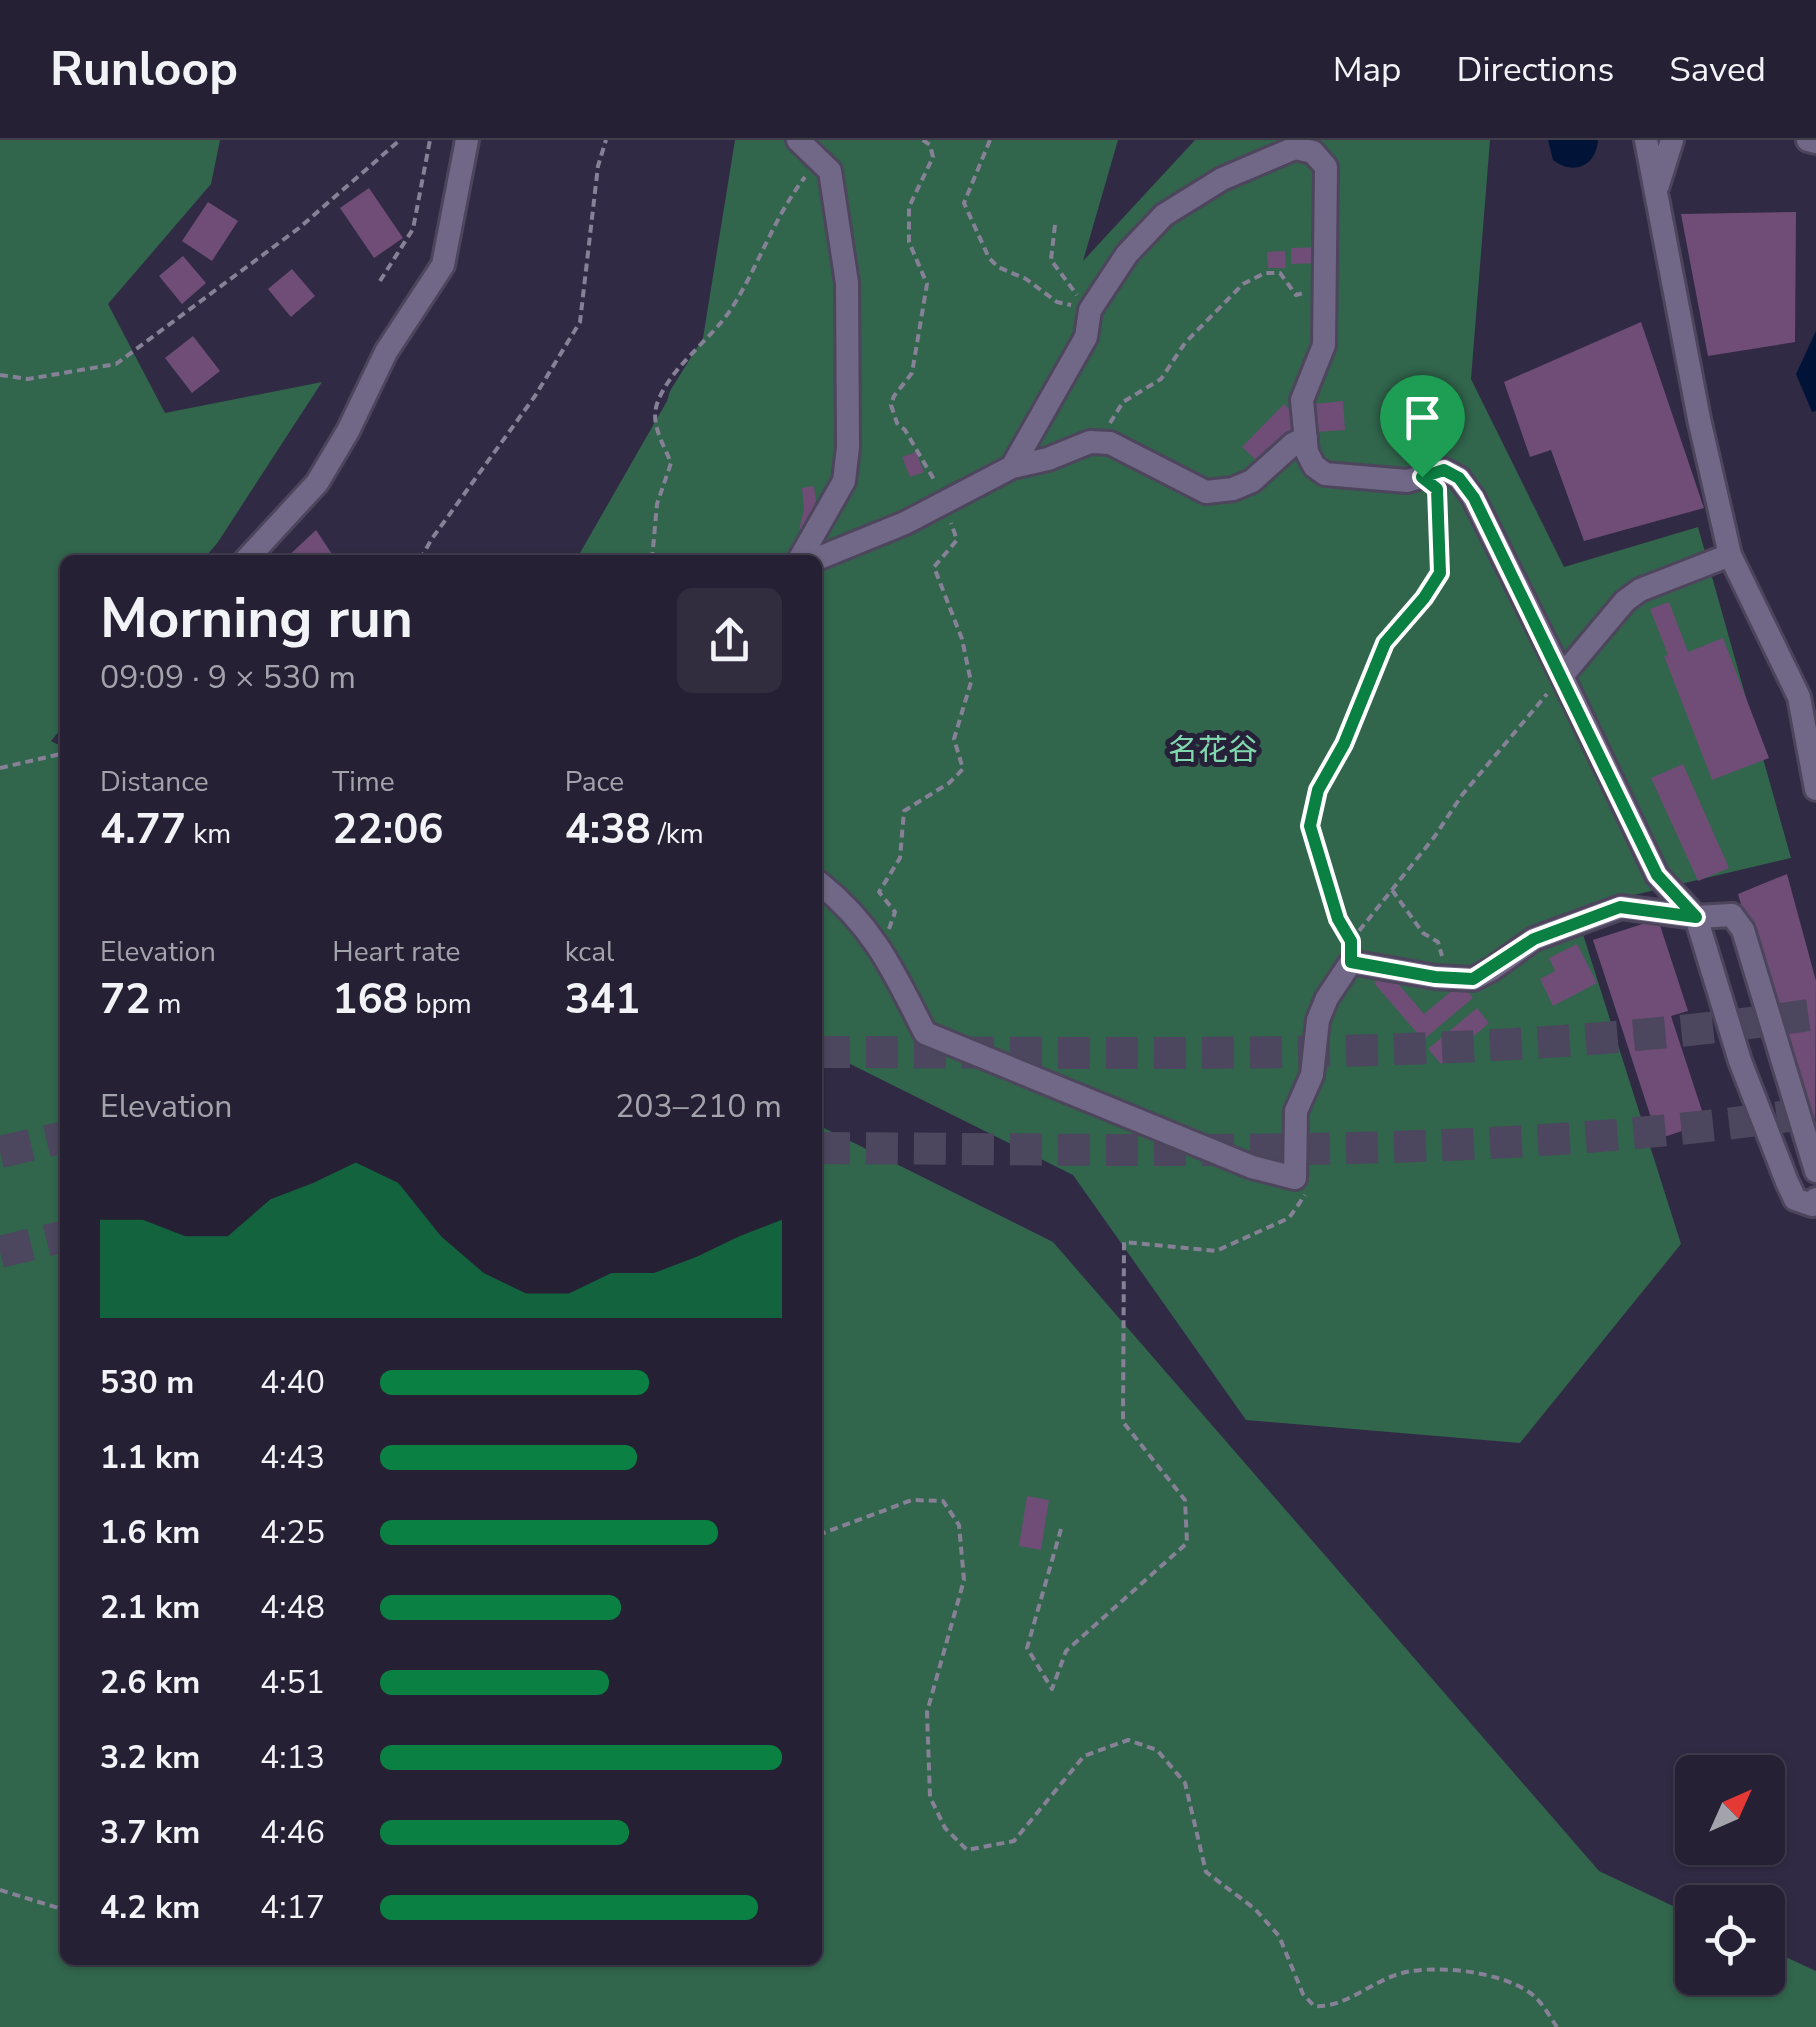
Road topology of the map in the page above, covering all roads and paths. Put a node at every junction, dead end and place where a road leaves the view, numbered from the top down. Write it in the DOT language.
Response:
graph roads {
  1 [pos="400,140"];
  2 [pos="430,140"];
  3 [pos="467,140"];
  4 [pos="606,140"];
  5 [pos="798,140"];
  6 [pos="924,140"];
  7 [pos="990,140"];
  8 [pos="1646,140"];
  9 [pos="1672,140"];
  10 [pos="1808,140"];
  11 [pos="1816,142"];
  12 [pos="1295,144"];
  13 [pos="816,158"];
  14 [pos="1657,188"];
  15 [pos="1055,225"];
  16 [pos="1280,273"];
  17 [pos="380,281"];
  18 [pos="1090,310"];
  19 [pos="0,375"];
  20 [pos="1306,438"];
  21 [pos="1090,442"];
  22 [pos="1012,467"];
  23 [pos="1422,477"];
  24 [pos="941,504"];
  25 [pos="251,555"];
  26 [pos="423,555"];
  27 [pos="652,555"];
  28 [pos="801,555"];
  29 [pos="1730,555"];
  30 [pos="822,557"];
  31 [pos="1562,676"];
  32 [pos="60,754"];
  33 [pos="0,768"];
  34 [pos="1816,789"];
  35 [pos="822,885"];
  36 [pos="1392,890"];
  37 [pos="1696,917"];
  38 [pos="882,948"];
  39 [pos="1351,952"];
  40 [pos="1435,977"];
  41 [pos="1816,1171"];
  42 [pos="1294,1178"];
  43 [pos="1816,1199"];
  44 [pos="1061,1529"];
  45 [pos="822,1534"];
  46 [pos="0,1890"];
  47 [pos="60,1908"];
  48 [pos="1558,2027"];
  1 -- 19 [label="path"];
  2 -- 17 [label="path"];
  3 -- 25 [label="street"];
  4 -- 26 [label="path"];
  5 -- 13 [label="street"];
  6 -- 24 [label="path"];
  7 -- 18 [label="path"];
  8 -- 14 [label="street"];
  9 -- 14 [label="street"];
  10 -- 11 [label="street"];
  12 -- 18 [label="street"];
  12 -- 20 [label="street"];
  13 -- 27 [label="path"];
  13 -- 28 [label="street"];
  14 -- 29 [label="street"];
  15 -- 18 [label="path"];
  16 -- 21 [label="path"];
  18 -- 22 [label="street"];
  20 -- 21 [label="street"];
  20 -- 23 [label="street"];
  21 -- 22 [label="street"];
  22 -- 24 [label="street"];
  23 -- 31 [label="street"];
  23 -- 39 [label="path"];
  24 -- 30 [label="street"];
  24 -- 38 [label="path"];
  29 -- 31 [label="street"];
  29 -- 34 [label="street"];
  31 -- 36 [label="path"];
  31 -- 37 [label="street"];
  32 -- 33 [label="path"];
  35 -- 38 [label="street"];
  36 -- 39 [label="path"];
  36 -- 40 [label="path"];
  37 -- 40 [label="street"];
  37 -- 41 [label="street"];
  37 -- 43 [label="street"];
  38 -- 42 [label="street"];
  39 -- 40 [label="street"];
  39 -- 42 [label="street"];
  42 -- 44 [label="path"];
  45 -- 48 [label="path"];
  46 -- 47 [label="path"];
}
